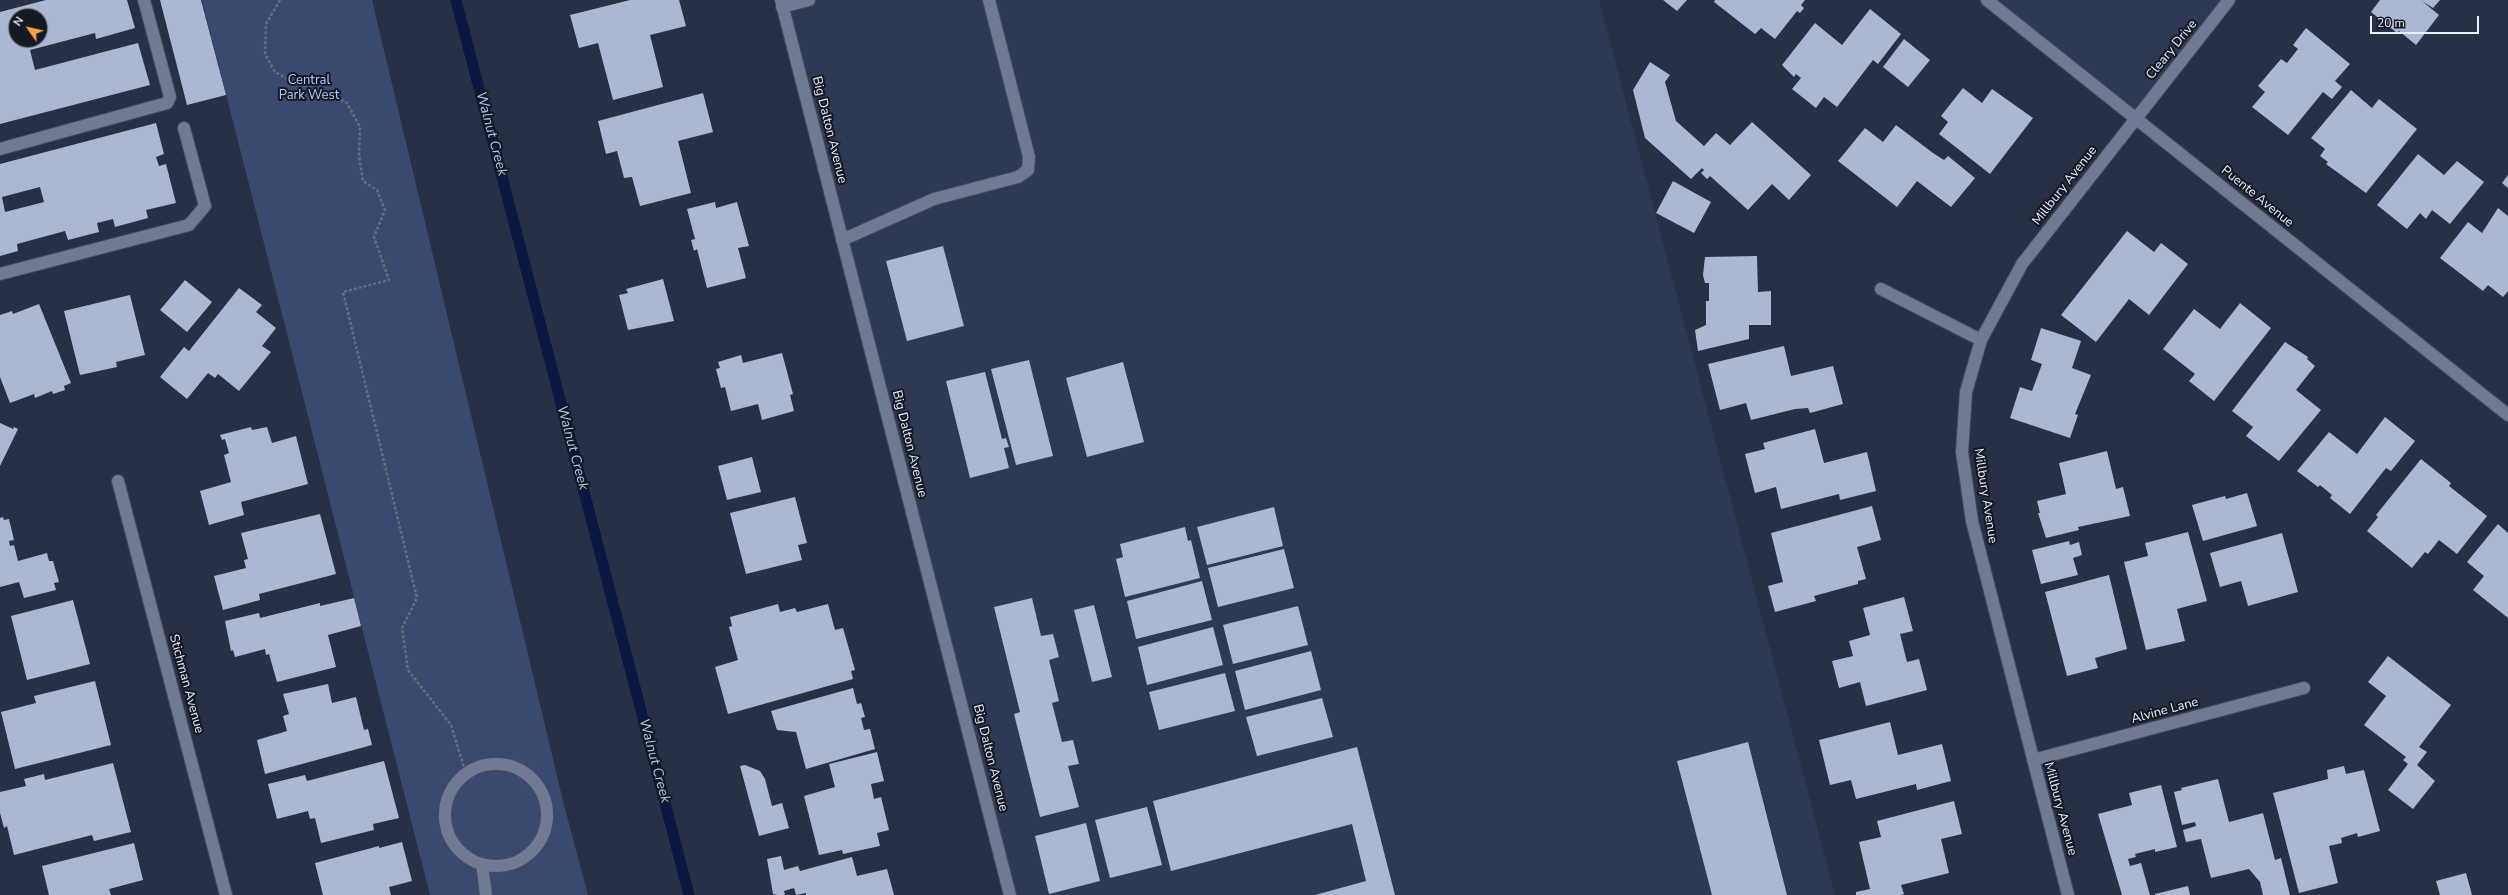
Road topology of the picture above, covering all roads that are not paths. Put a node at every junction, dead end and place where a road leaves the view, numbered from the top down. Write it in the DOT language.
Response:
graph roads {
  1 [pos="144,0"];
  2 [pos="809,0"];
  3 [pos="989,0"];
  4 [pos="1987,0"];
  5 [pos="2230,0"];
  6 [pos="782,3"];
  7 [pos="2136,118"];
  8 [pos="184,128"];
  9 [pos="0,149"];
  10 [pos="842,240"];
  11 [pos="0,274"];
  12 [pos="1881,288"];
  13 [pos="1981,340"];
  14 [pos="2508,415"];
  15 [pos="118,481"];
  16 [pos="2304,688"];
  17 [pos="2033,760"];
  18 [pos="482,864"];
  19 [pos="226,895"];
  20 [pos="486,895"];
  21 [pos="1010,895"];
  22 [pos="2068,895"];
  1 -- 9 [label="street"];
  2 -- 6 [label="street"];
  3 -- 10 [label="street"];
  4 -- 7 [label="street, Puente Avenue"];
  5 -- 7 [label="street, Cleary Drive"];
  6 -- 10 [label="street, Big Dalton Avenue"];
  7 -- 13 [label="street, Millbury Avenue"];
  7 -- 14 [label="street, Puente Avenue"];
  8 -- 11 [label="street"];
  10 -- 21 [label="street, Big Dalton Avenue"];
  12 -- 13 [label="street"];
  13 -- 17 [label="street, Millbury Avenue"];
  15 -- 19 [label="street, Stichman Avenue"];
  16 -- 17 [label="street, Alvine Lane"];
  17 -- 22 [label="street, Millbury Avenue"];
  18 -- 18 [label="street"];
  18 -- 20 [label="street"];
}
